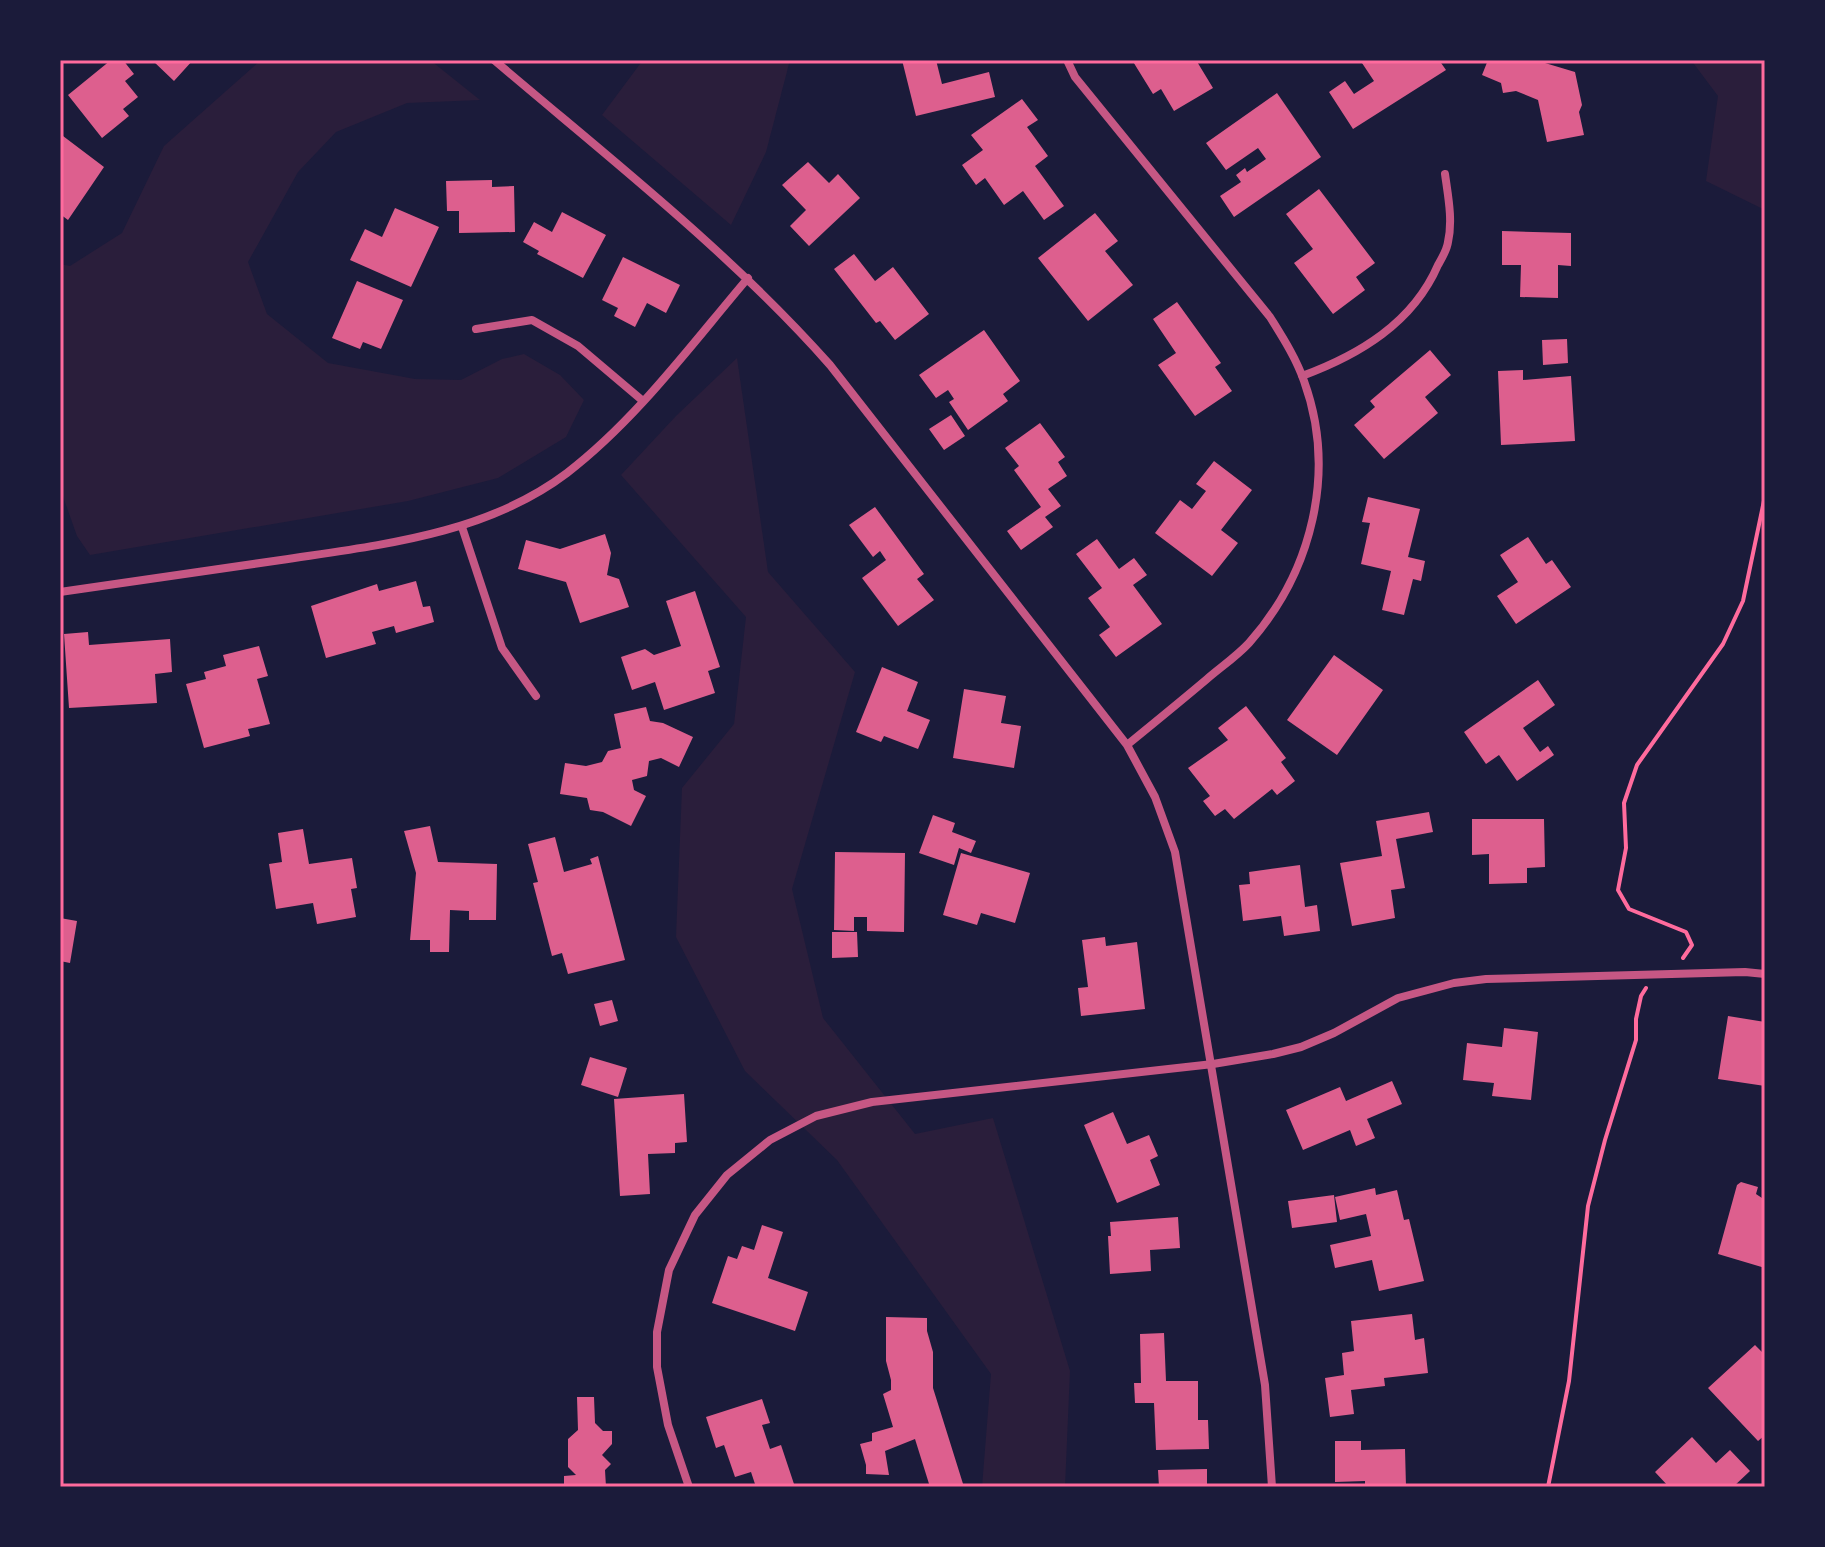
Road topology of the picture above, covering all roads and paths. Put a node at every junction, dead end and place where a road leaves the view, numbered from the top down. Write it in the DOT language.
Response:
graph roads {
  1 [pos="494,60"];
  2 [pos="1067,60"];
  3 [pos="1445,174"];
  4 [pos="748,278"];
  5 [pos="476,329"];
  6 [pos="1302,376"];
  7 [pos="643,401"];
  8 [pos="1765,496"];
  9 [pos="462,527"];
  10 [pos="60,592"];
  11 [pos="536,696"];
  12 [pos="1127,745"];
  13 [pos="1655,974"];
  14 [pos="1765,974"];
  15 [pos="1213,1064"];
  16 [pos="689,1487"];
  17 [pos="1272,1487"];
  18 [pos="1548,1487"];
  1 -- 4 [label="street"];
  2 -- 6 [label="street"];
  3 -- 6 [label="street"];
  4 -- 7 [label="street"];
  4 -- 12 [label="street"];
  5 -- 7 [label="street"];
  6 -- 12 [label="street"];
  7 -- 9 [label="street"];
  8 -- 13 [label="path"];
  9 -- 10 [label="street"];
  9 -- 11 [label="street"];
  12 -- 15 [label="street"];
  13 -- 14 [label="street"];
  13 -- 15 [label="street"];
  13 -- 18 [label="path"];
  15 -- 16 [label="street"];
  15 -- 17 [label="street"];
}
